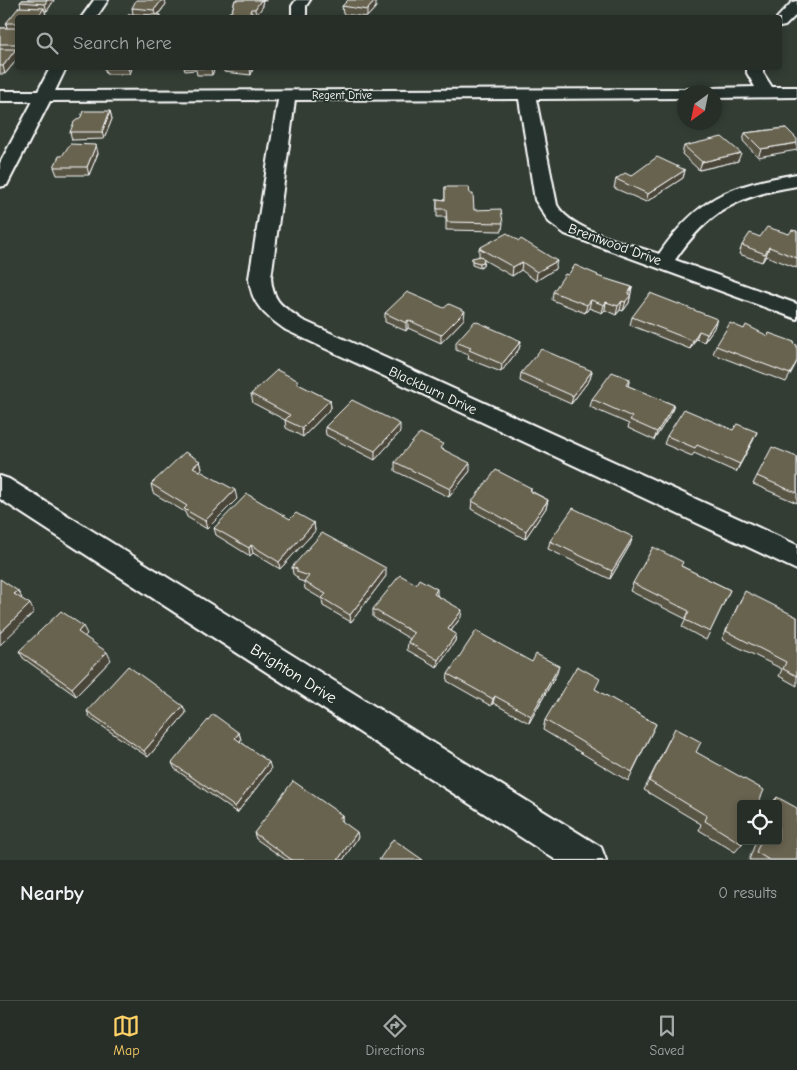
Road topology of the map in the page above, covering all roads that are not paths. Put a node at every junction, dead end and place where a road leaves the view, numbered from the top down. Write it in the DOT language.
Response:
graph roads {
  1 [pos="101,0"];
  2 [pos="303,0"];
  3 [pos="797,5"];
  4 [pos="90,15"];
  5 [pos="299,15"];
  6 [pos="782,21"];
  7 [pos="57,70"];
  8 [pos="755,70"];
  9 [pos="797,92"];
  10 [pos="677,93"];
  11 [pos="722,93"];
  12 [pos="767,93"];
  13 [pos="527,94"];
  14 [pos="287,95"];
  15 [pos="0,96"];
  16 [pos="43,96"];
  17 [pos="797,180"];
  18 [pos="0,181"];
  19 [pos="664,262"];
  20 [pos="797,312"];
  21 [pos="0,486"];
  22 [pos="797,558"];
  23 [pos="588,860"];
  1 -- 4 [label="street"];
  2 -- 5 [label="street"];
  3 -- 6 [label="street"];
  7 -- 16 [label="street"];
  8 -- 12 [label="street"];
  9 -- 12 [label="street"];
  10 -- 13 [label="street, Regent Drive"];
  11 -- 12 [label="street"];
  13 -- 14 [label="street, Regent Drive"];
  13 -- 19 [label="street, Brentwood Drive"];
  14 -- 16 [label="street, Regent Drive"];
  14 -- 22 [label="street, Blackburn Drive"];
  15 -- 16 [label="street, Regent Drive"];
  16 -- 18 [label="street"];
  17 -- 19 [label="street"];
  19 -- 20 [label="street, Brentwood Drive"];
  21 -- 23 [label="street, Brighton Drive"];
}
